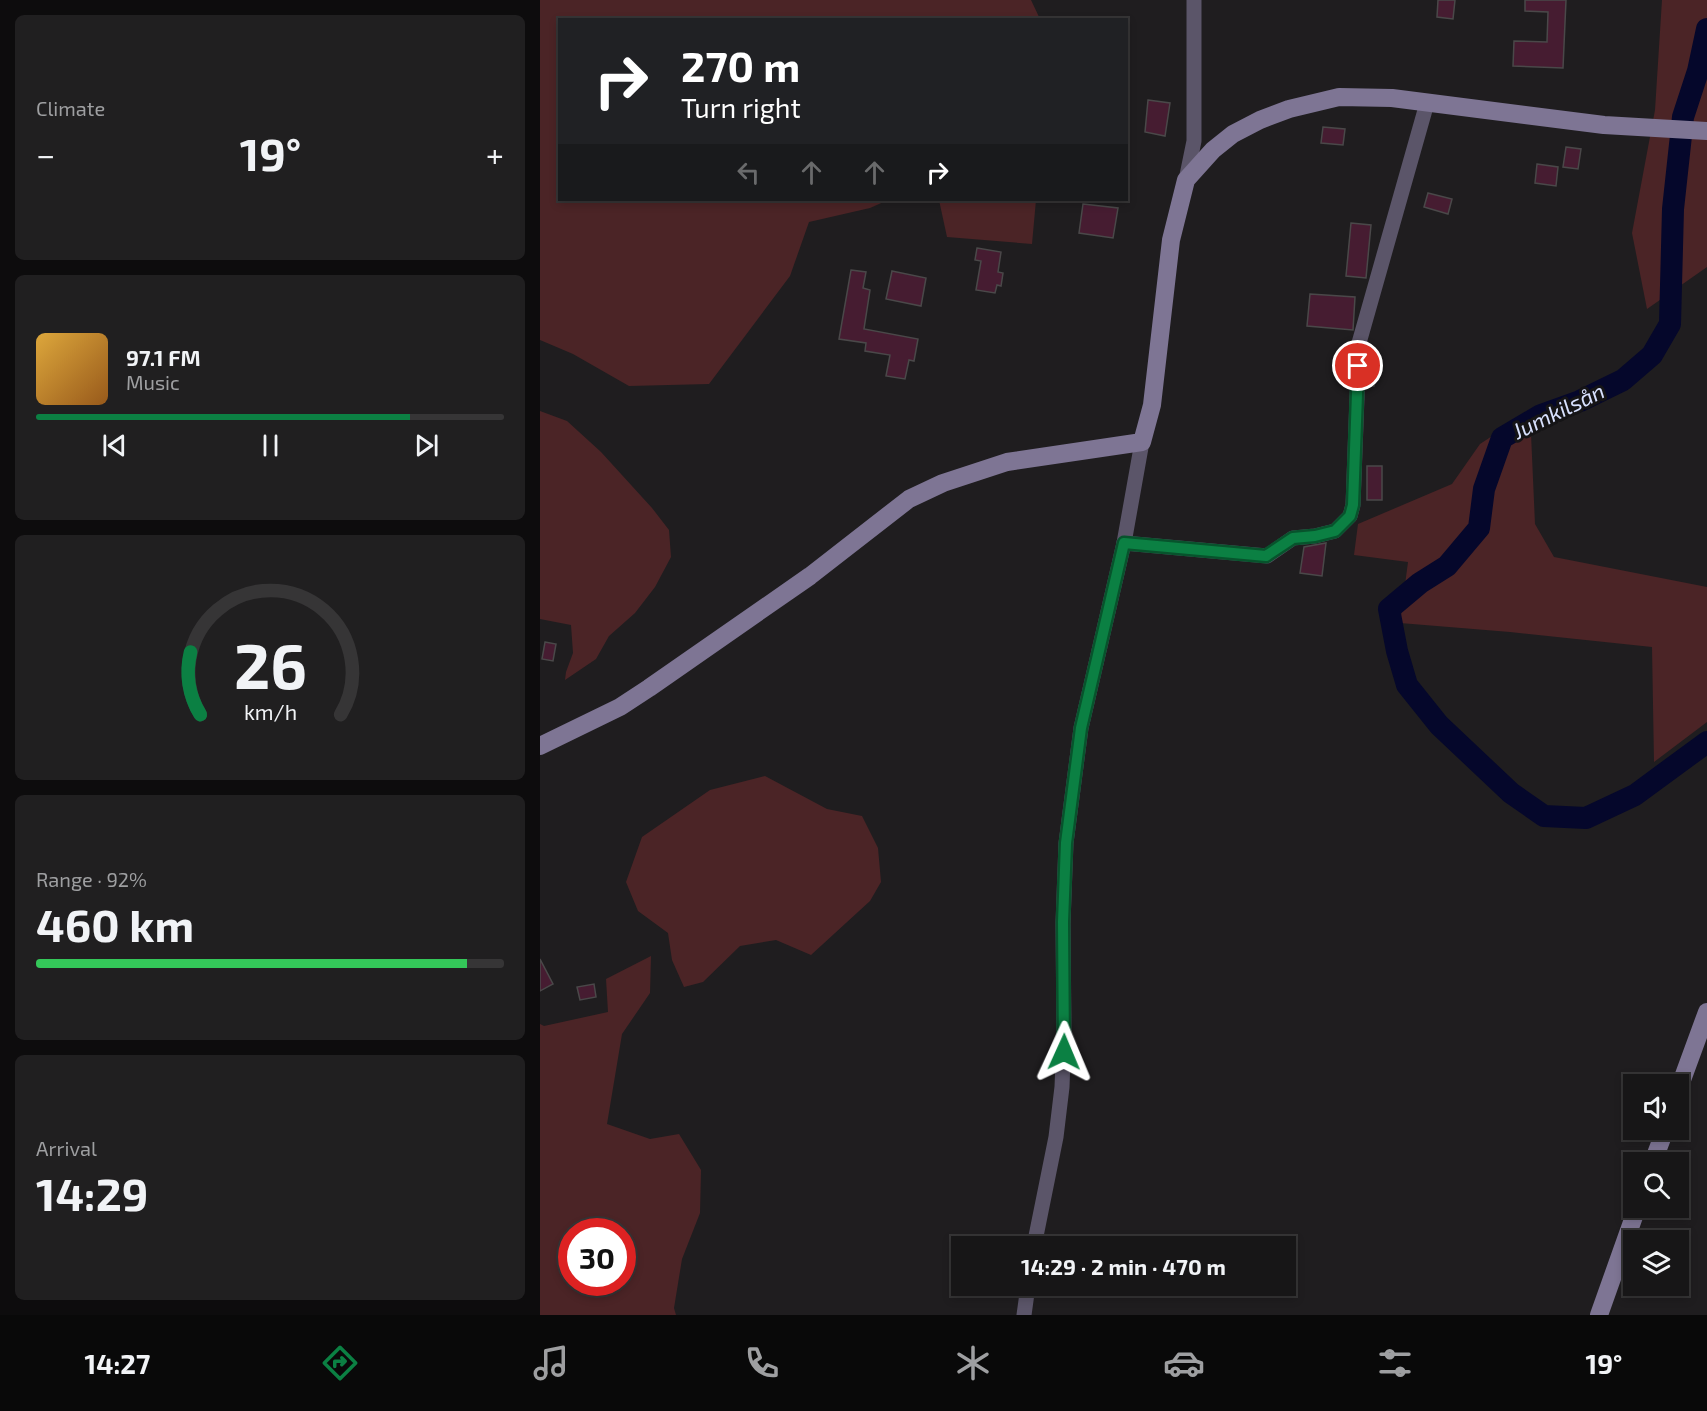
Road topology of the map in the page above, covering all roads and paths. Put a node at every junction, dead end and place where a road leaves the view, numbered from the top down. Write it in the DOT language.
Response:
graph roads {
  1 [pos="1194,0"];
  2 [pos="1427,103"];
  3 [pos="1707,131"];
  4 [pos="1186,180"];
  5 [pos="1142,442"];
  6 [pos="1124,543"];
  7 [pos="540,746"];
  8 [pos="1707,1012"];
  9 [pos="1684,1074"];
  10 [pos="1633,1218"];
  11 [pos="1036,1236"];
  12 [pos="1027,1296"];
  13 [pos="1024,1315"];
  14 [pos="1599,1315"];
  1 -- 4 [label="street"];
  2 -- 3 [label="street"];
  2 -- 4 [label="street"];
  2 -- 6 [label="street"];
  4 -- 5 [label="street"];
  5 -- 6 [label="street"];
  5 -- 7 [label="street"];
  6 -- 11 [label="street"];
  8 -- 9 [label="street"];
  10 -- 14 [label="street"];
  12 -- 13 [label="street"];
}
